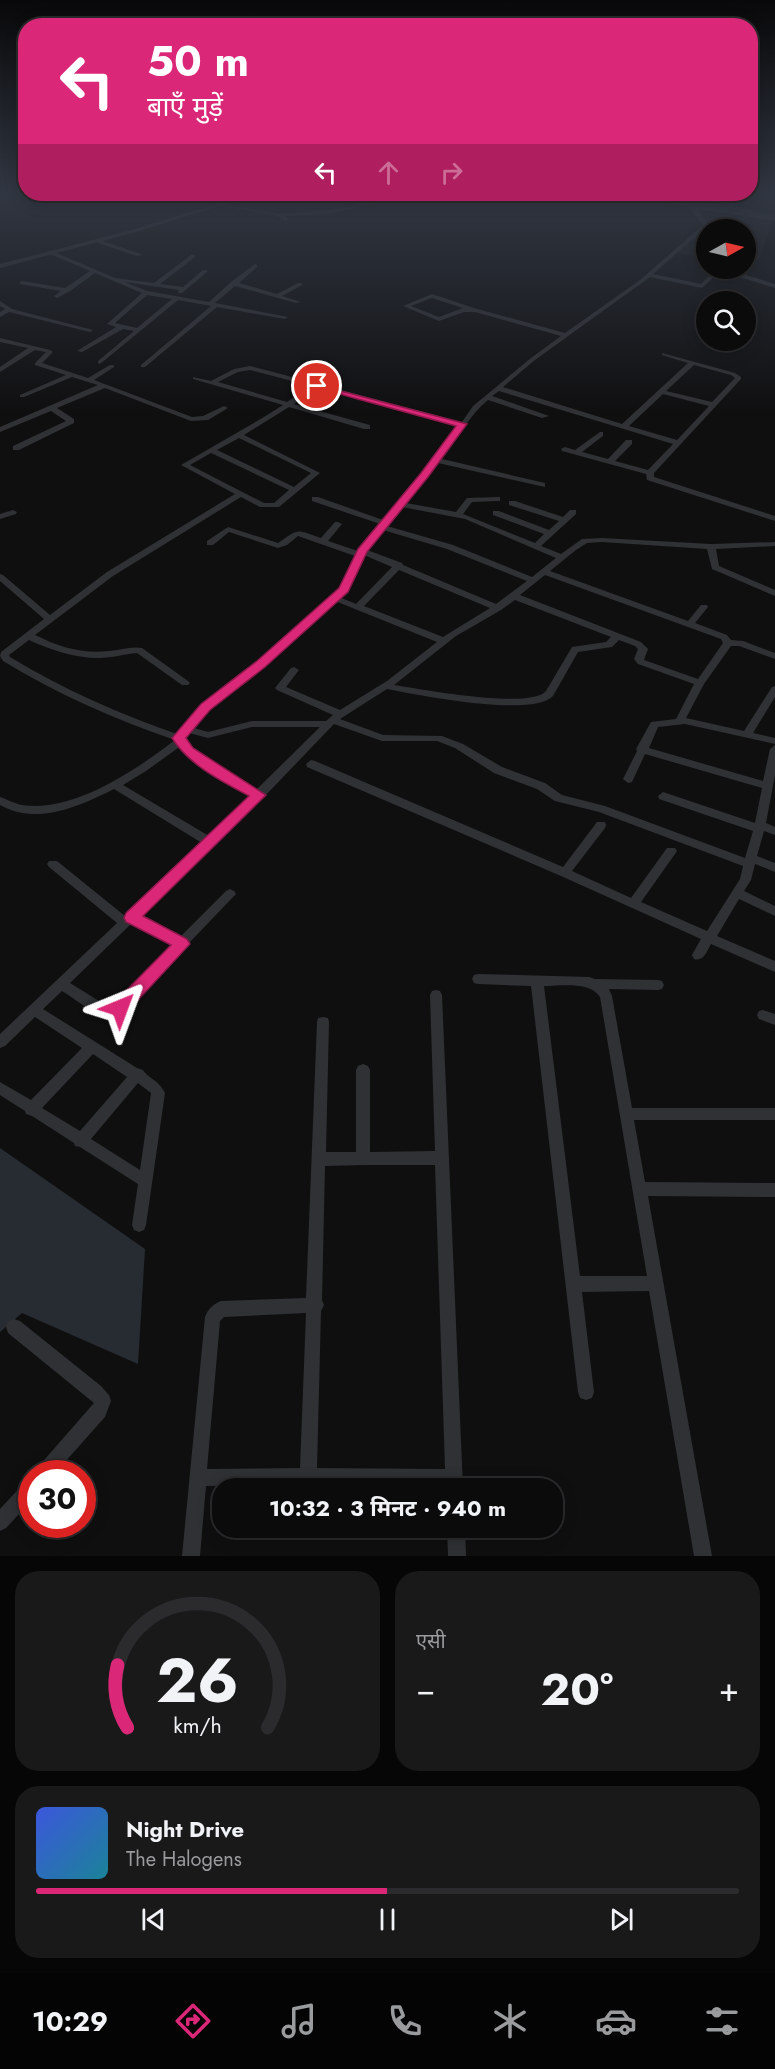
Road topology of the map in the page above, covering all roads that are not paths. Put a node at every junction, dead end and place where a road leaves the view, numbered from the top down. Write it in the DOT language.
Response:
graph roads {
  1 [pos="81,267"];
  2 [pos="179,267"];
  3 [pos="254,267"];
  4 [pos="659,267"];
  5 [pos="206,271"];
  6 [pos="93,272"];
  7 [pos="649,275"];
  8 [pos="109,279"];
  9 [pos="22,283"];
  10 [pos="233,283"];
  11 [pos="156,284"];
  12 [pos="300,284"];
  13 [pos="775,286"];
  14 [pos="184,288"];
  15 [pos="68,290"];
  16 [pos="146,293"];
  17 [pos="57,296"];
  18 [pos="277,296"];
  19 [pos="174,299"];
  20 [pos="298,302"];
  21 [pos="0,303"];
  22 [pos="213,305"];
  23 [pos="472,309"];
  24 [pos="9,310"];
  25 [pos="0,315"];
  26 [pos="285,317"];
  27 [pos="121,327"];
  28 [pos="90,330"];
  29 [pos="138,330"];
  30 [pos="566,335"];
  31 [pos="0,340"];
  32 [pos="35,347"];
  33 [pos="80,351"];
  34 [pos="664,354"];
  35 [pos="100,362"];
  36 [pos="693,362"];
  37 [pos="112,366"];
  38 [pos="143,366"];
  39 [pos="0,370"];
  40 [pos="72,375"];
  41 [pos="195,378"];
  42 [pos="89,380"];
  43 [pos="212,383"];
  44 [pos="105,385"];
  45 [pos="317,386"];
  46 [pos="498,388"];
  47 [pos="660,391"];
  48 [pos="22,396"];
  49 [pos="487,397"];
  50 [pos="290,404"];
  51 [pos="714,405"];
  52 [pos="52,408"];
  53 [pos="224,408"];
  54 [pos="545,416"];
  55 [pos="462,424"];
  56 [pos="366,427"];
  57 [pos="623,427"];
  58 [pos="0,430"];
  59 [pos="600,434"];
  60 [pos="239,435"];
  61 [pos="629,442"];
  62 [pos="678,443"];
  63 [pos="16,448"];
  64 [pos="565,448"];
  65 [pos="211,450"];
  66 [pos="577,452"];
  67 [pos="437,460"];
  68 [pos="609,462"];
  69 [pos="650,473"];
  70 [pos="542,485"];
  71 [pos="296,490"];
  72 [pos="241,493"];
  73 [pos="315,499"];
  74 [pos="497,499"];
  75 [pos="512,503"];
  76 [pos="400,504"];
  77 [pos="13,512"];
  78 [pos="573,512"];
  79 [pos="496,513"];
  80 [pos="458,515"];
  81 [pos="0,518"];
  82 [pos="565,519"];
  83 [pos="775,519"];
  84 [pos="338,524"];
  85 [pos="382,525"];
  86 [pos="549,533"];
  87 [pos="322,542"];
  88 [pos="210,543"];
  89 [pos="536,546"];
  90 [pos="773,546"];
  91 [pos="711,547"];
  92 [pos="361,553"];
  93 [pos="557,555"];
  94 [pos="399,565"];
  95 [pos="545,572"];
  96 [pos="0,577"];
  97 [pos="533,581"];
  98 [pos="775,593"];
  99 [pos="514,596"];
  100 [pos="334,598"];
  101 [pos="704,607"];
  102 [pos="358,608"];
  103 [pos="498,608"];
  104 [pos="49,619"];
  105 [pos="689,625"];
  106 [pos="27,635"];
  107 [pos="617,636"];
  108 [pos="444,641"];
  109 [pos="728,643"];
  110 [pos="2,653"];
  111 [pos="775,656"];
  112 [pos="294,670"];
  113 [pos="185,683"];
  114 [pos="700,683"];
  115 [pos="385,686"];
  116 [pos="775,689"];
  117 [pos="333,719"];
  118 [pos="681,722"];
  119 [pos="186,729"];
  120 [pos="747,735"];
  121 [pos="179,740"];
  122 [pos="775,741"];
  123 [pos="775,748"];
  124 [pos="641,749"];
  125 [pos="310,764"];
  126 [pos="628,779"];
  127 [pos="117,786"];
  128 [pos="768,786"];
  129 [pos="259,795"];
  130 [pos="663,796"];
  131 [pos="0,801"];
  132 [pos="601,825"];
  133 [pos="760,827"];
  134 [pos="775,831"];
  135 [pos="210,842"];
  136 [pos="671,851"];
  137 [pos="751,861"];
  138 [pos="53,864"];
  139 [pos="775,868"];
  140 [pos="565,873"];
  141 [pos="737,893"];
  142 [pos="230,894"];
  143 [pos="634,903"];
  144 [pos="775,911"];
  145 [pos="129,920"];
  146 [pos="709,937"];
  147 [pos="182,944"];
  148 [pos="698,955"];
  149 [pos="775,967"];
  150 [pos="478,979"];
  151 [pos="537,981"];
  152 [pos="61,984"];
  153 [pos="596,984"];
  154 [pos="658,985"];
  155 [pos="436,995"];
  156 [pos="34,1010"];
  157 [pos="323,1022"];
  158 [pos="0,1042"];
  159 [pos="92,1046"];
  160 [pos="363,1070"];
  161 [pos="138,1074"];
  162 [pos="0,1088"];
  163 [pos="31,1110"];
  164 [pos="627,1114"];
  165 [pos="775,1114"];
  166 [pos="80,1141"];
  167 [pos="441,1158"];
  168 [pos="363,1159"];
  169 [pos="319,1160"];
  170 [pos="145,1181"];
  171 [pos="641,1189"];
  172 [pos="775,1190"];
  173 [pos="139,1225"];
  174 [pos="656,1283"];
  175 [pos="574,1284"];
  176 [pos="316,1305"];
  177 [pos="15,1327"];
  178 [pos="586,1392"];
  179 [pos="56,1460"];
  180 [pos="308,1476"];
  181 [pos="198,1478"];
  182 [pos="350,1478"];
  183 [pos="454,1478"];
  184 [pos="18,1502"];
  185 [pos="0,1522"];
  186 [pos="456,1538"];
  187 [pos="191,1556"];
  188 [pos="457,1556"];
  189 [pos="703,1556"];
  1 -- 6 [label="street"];
  2 -- 11 [label="street"];
  3 -- 10 [label="street"];
  4 -- 7 [label="street"];
  5 -- 14 [label="street"];
  6 -- 8 [label="street"];
  6 -- 15 [label="street"];
  7 -- 13 [label="street"];
  7 -- 30 [label="street"];
  8 -- 11 [label="street"];
  8 -- 16 [label="street"];
  9 -- 15 [label="street"];
  10 -- 18 [label="street"];
  10 -- 22 [label="street"];
  11 -- 14 [label="street"];
  12 -- 18 [label="street"];
  14 -- 19 [label="street"];
  15 -- 17 [label="street"];
  16 -- 19 [label="street"];
  16 -- 27 [label="street"];
  18 -- 20 [label="street"];
  19 -- 22 [label="street"];
  19 -- 29 [label="street"];
  21 -- 24 [label="street"];
  22 -- 26 [label="street"];
  22 -- 38 [label="street"];
  23 -- 23 [label="street"];
  23 -- 30 [label="street"];
  24 -- 25 [label="street"];
  24 -- 28 [label="street"];
  27 -- 29 [label="street"];
  27 -- 33 [label="street"];
  29 -- 35 [label="street"];
  30 -- 46 [label="street"];
  31 -- 32 [label="street"];
  32 -- 39 [label="street"];
  32 -- 40 [label="street"];
  34 -- 36 [label="street"];
  36 -- 47 [label="street"];
  36 -- 51 [label="street"];
  37 -- 42 [label="street"];
  40 -- 42 [label="street"];
  40 -- 48 [label="street"];
  41 -- 43 [label="street"];
  42 -- 44 [label="street"];
  43 -- 45 [label="street"];
  43 -- 50 [label="street"];
  44 -- 52 [label="street"];
  44 -- 53 [label="street"];
  45 -- 50 [label="street"];
  45 -- 55 [label="street"];
  46 -- 49 [label="street"];
  46 -- 57 [label="street"];
  47 -- 51 [label="street"];
  47 -- 57 [label="street"];
  49 -- 54 [label="street"];
  49 -- 55 [label="street"];
  50 -- 56 [label="street"];
  50 -- 60 [label="street"];
  51 -- 62 [label="street"];
  52 -- 58 [label="street"];
  52 -- 63 [label="street"];
  55 -- 67 [label="street"];
  57 -- 62 [label="street"];
  59 -- 66 [label="street"];
  60 -- 65 [label="street"];
  60 -- 71 [label="street"];
  61 -- 68 [label="street"];
  62 -- 69 [label="street"];
  64 -- 66 [label="street"];
  65 -- 71 [label="street"];
  65 -- 72 [label="street"];
  66 -- 68 [label="street"];
  67 -- 70 [label="street"];
  67 -- 76 [label="street"];
  68 -- 69 [label="street"];
  69 -- 83 [label="street"];
  71 -- 72 [label="street"];
  72 -- 104 [label="street"];
  73 -- 85 [label="street"];
  74 -- 80 [label="street"];
  75 -- 82 [label="street"];
  76 -- 80 [label="street"];
  76 -- 85 [label="street"];
  77 -- 81 [label="street"];
  78 -- 82 [label="street"];
  79 -- 86 [label="street"];
  80 -- 89 [label="street"];
  82 -- 86 [label="street"];
  84 -- 87 [label="street"];
  85 -- 92 [label="street"];
  85 -- 97 [label="street"];
  86 -- 89 [label="street"];
  87 -- 88 [label="street"];
  87 -- 92 [label="street"];
  89 -- 93 [label="street"];
  90 -- 91 [label="street"];
  91 -- 93 [label="street"];
  91 -- 98 [label="street"];
  92 -- 94 [label="street"];
  92 -- 100 [label="street"];
  93 -- 95 [label="street"];
  94 -- 102 [label="street"];
  94 -- 103 [label="street"];
  95 -- 97 [label="street"];
  95 -- 105 [label="street"];
  96 -- 104 [label="street"];
  97 -- 99 [label="street"];
  99 -- 103 [label="street"];
  99 -- 107 [label="street"];
  100 -- 102 [label="street"];
  100 -- 119 [label="street"];
  101 -- 105 [label="street"];
  102 -- 108 [label="street"];
  103 -- 108 [label="street"];
  104 -- 106 [label="street"];
  105 -- 109 [label="street"];
  106 -- 110 [label="street"];
  106 -- 113 [label="street"];
  107 -- 114 [label="street"];
  107 -- 115 [label="street"];
  108 -- 115 [label="street"];
  109 -- 111 [label="street"];
  109 -- 114 [label="street"];
  110 -- 121 [label="street"];
  112 -- 117 [label="street"];
  114 -- 118 [label="street"];
  115 -- 117 [label="street"];
  116 -- 120 [label="street"];
  117 -- 119 [label="street"];
  117 -- 129 [label="street"];
  117 -- 137 [label="street"];
  118 -- 120 [label="street"];
  118 -- 124 [label="street"];
  119 -- 121 [label="street"];
  120 -- 122 [label="street"];
  121 -- 127 [label="street"];
  121 -- 129 [label="street"];
  123 -- 128 [label="street"];
  124 -- 126 [label="street"];
  124 -- 128 [label="street"];
  125 -- 140 [label="street"];
  127 -- 131 [label="street"];
  127 -- 135 [label="street"];
  128 -- 133 [label="street"];
  129 -- 135 [label="street"];
  130 -- 133 [label="street"];
  132 -- 140 [label="street"];
  133 -- 134 [label="street"];
  133 -- 137 [label="street"];
  135 -- 145 [label="street"];
  136 -- 143 [label="street"];
  137 -- 139 [label="street"];
  137 -- 141 [label="street"];
  138 -- 145 [label="street"];
  140 -- 143 [label="street"];
  141 -- 144 [label="street"];
  141 -- 146 [label="street"];
  142 -- 147 [label="street"];
  143 -- 146 [label="street"];
  145 -- 147 [label="street"];
  145 -- 152 [label="street"];
  146 -- 148 [label="street"];
  146 -- 149 [label="street"];
  147 -- 152 [label="street"];
  150 -- 151 [label="street"];
  151 -- 153 [label="street"];
  151 -- 175 [label="street"];
  152 -- 156 [label="street"];
  153 -- 154 [label="street"];
  153 -- 164 [label="street"];
  155 -- 167 [label="street"];
  156 -- 158 [label="street"];
  156 -- 159 [label="street"];
  157 -- 169 [label="street"];
  159 -- 161 [label="street"];
  159 -- 163 [label="street"];
  160 -- 168 [label="street"];
  161 -- 166 [label="street"];
  161 -- 170 [label="street"];
  162 -- 163 [label="street"];
  163 -- 166 [label="street"];
  164 -- 165 [label="street"];
  164 -- 171 [label="street"];
  166 -- 170 [label="street"];
  167 -- 168 [label="street"];
  167 -- 183 [label="street"];
  168 -- 169 [label="street"];
  169 -- 176 [label="street"];
  170 -- 173 [label="street"];
  171 -- 172 [label="street"];
  171 -- 174 [label="street"];
  174 -- 175 [label="street"];
  174 -- 189 [label="street"];
  175 -- 178 [label="street"];
  176 -- 180 [label="street"];
  176 -- 181 [label="street"];
  177 -- 179 [label="street"];
  180 -- 181 [label="street"];
  180 -- 182 [label="street"];
  181 -- 187 [label="street"];
  184 -- 185 [label="street"];
  186 -- 188 [label="street"];
}
